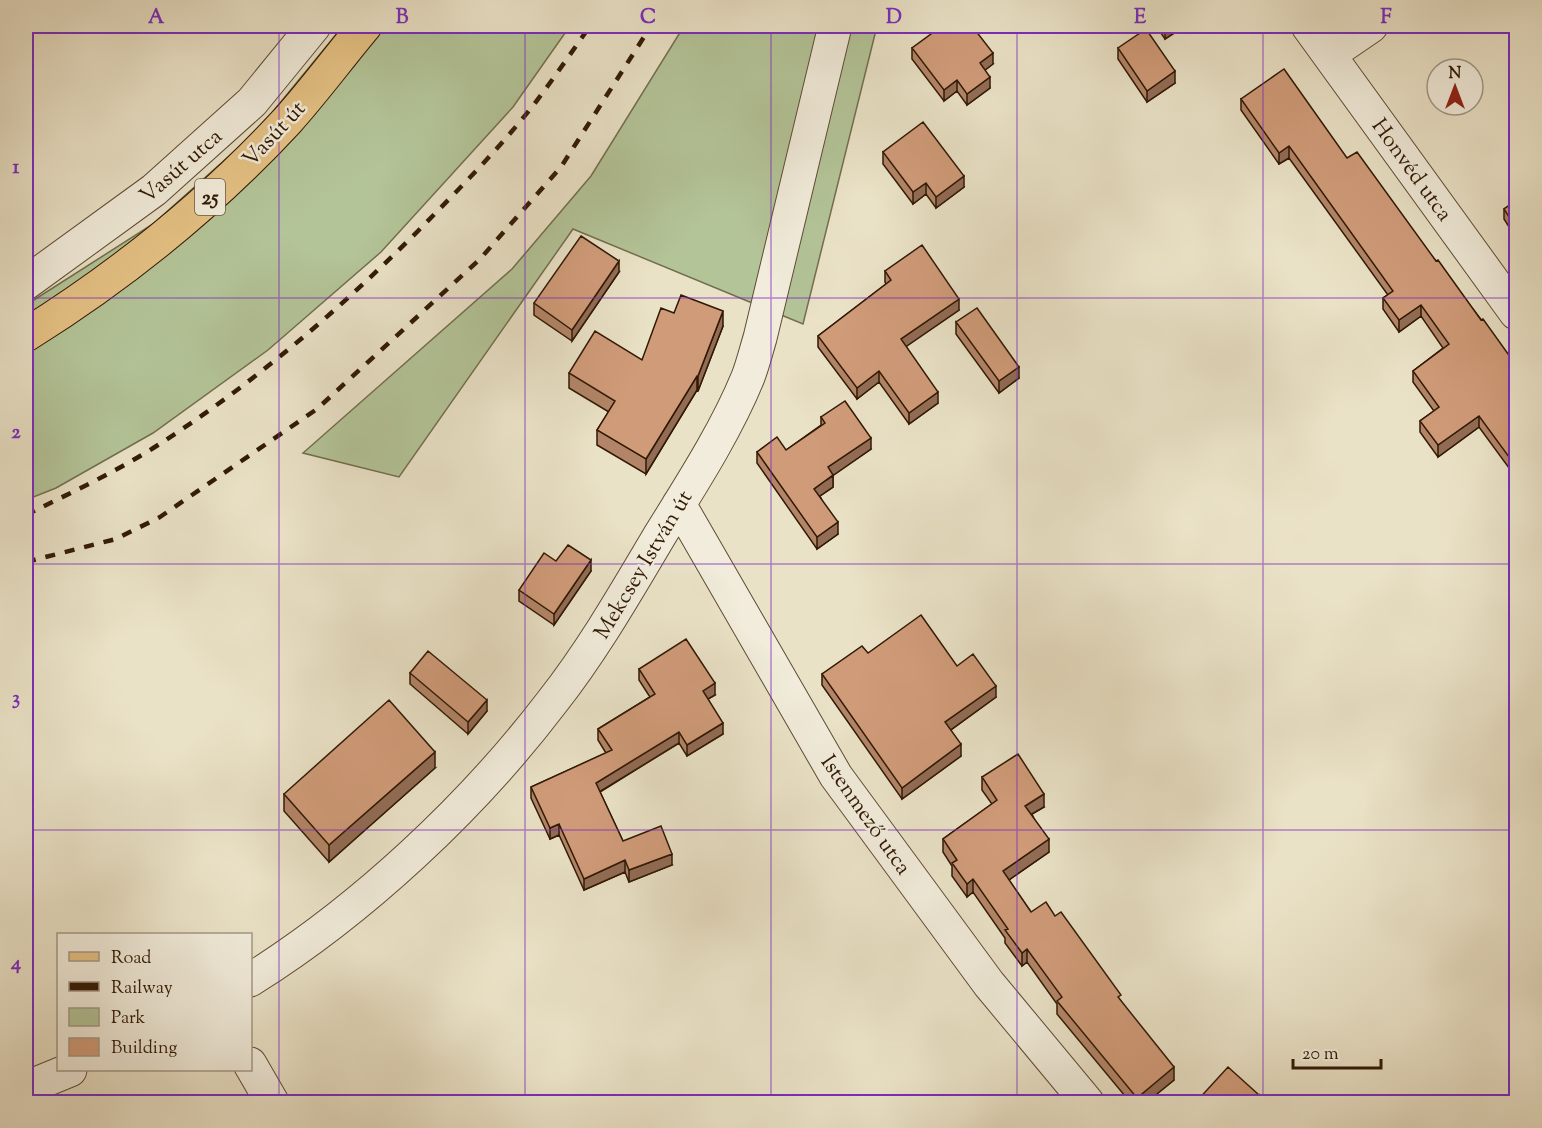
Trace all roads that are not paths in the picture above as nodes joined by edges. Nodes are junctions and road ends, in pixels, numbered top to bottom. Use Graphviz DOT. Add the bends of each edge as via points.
graph roads {
  1 [pos="314,26"];
  2 [pos="365,26"];
  3 [pos="836,26"];
  4 [pos="1308,26"];
  5 [pos="1371,26"];
  6 [pos="1330,54"];
  7 [pos="26,284"];
  8 [pos="1516,313"];
  9 [pos="26,335"];
  10 [pos="679,504"];
  11 [pos="252,979"];
  12 [pos="252,1067"];
  13 [pos="68,1071"];
  14 [pos="26,1088"];
  15 [pos="272,1102"];
  16 [pos="1087,1102"];
  1 -- 7 [label="street, Vasút utca" via="252,102 154,190"];
  2 -- 9 [label="main road, Vasút út / 25" via="288,119 197,210 91,293"];
  3 -- 10 [label="street, Mekcsey István út" via="748,375"];
  4 -- 6 [label="street, Honvéd utca"];
  5 -- 6 [label="street"];
  6 -- 8 [label="street, Honvéd utca"];
  10 -- 11 [label="street, Mekcsey István út" via="593,645 553,702 481,787 367,895 288,957"];
  10 -- 16 [label="street, Istenmező utca" via="836,776 989,984"];
  12 -- 15 [label="street"];
  13 -- 14 [label="street"];
}
